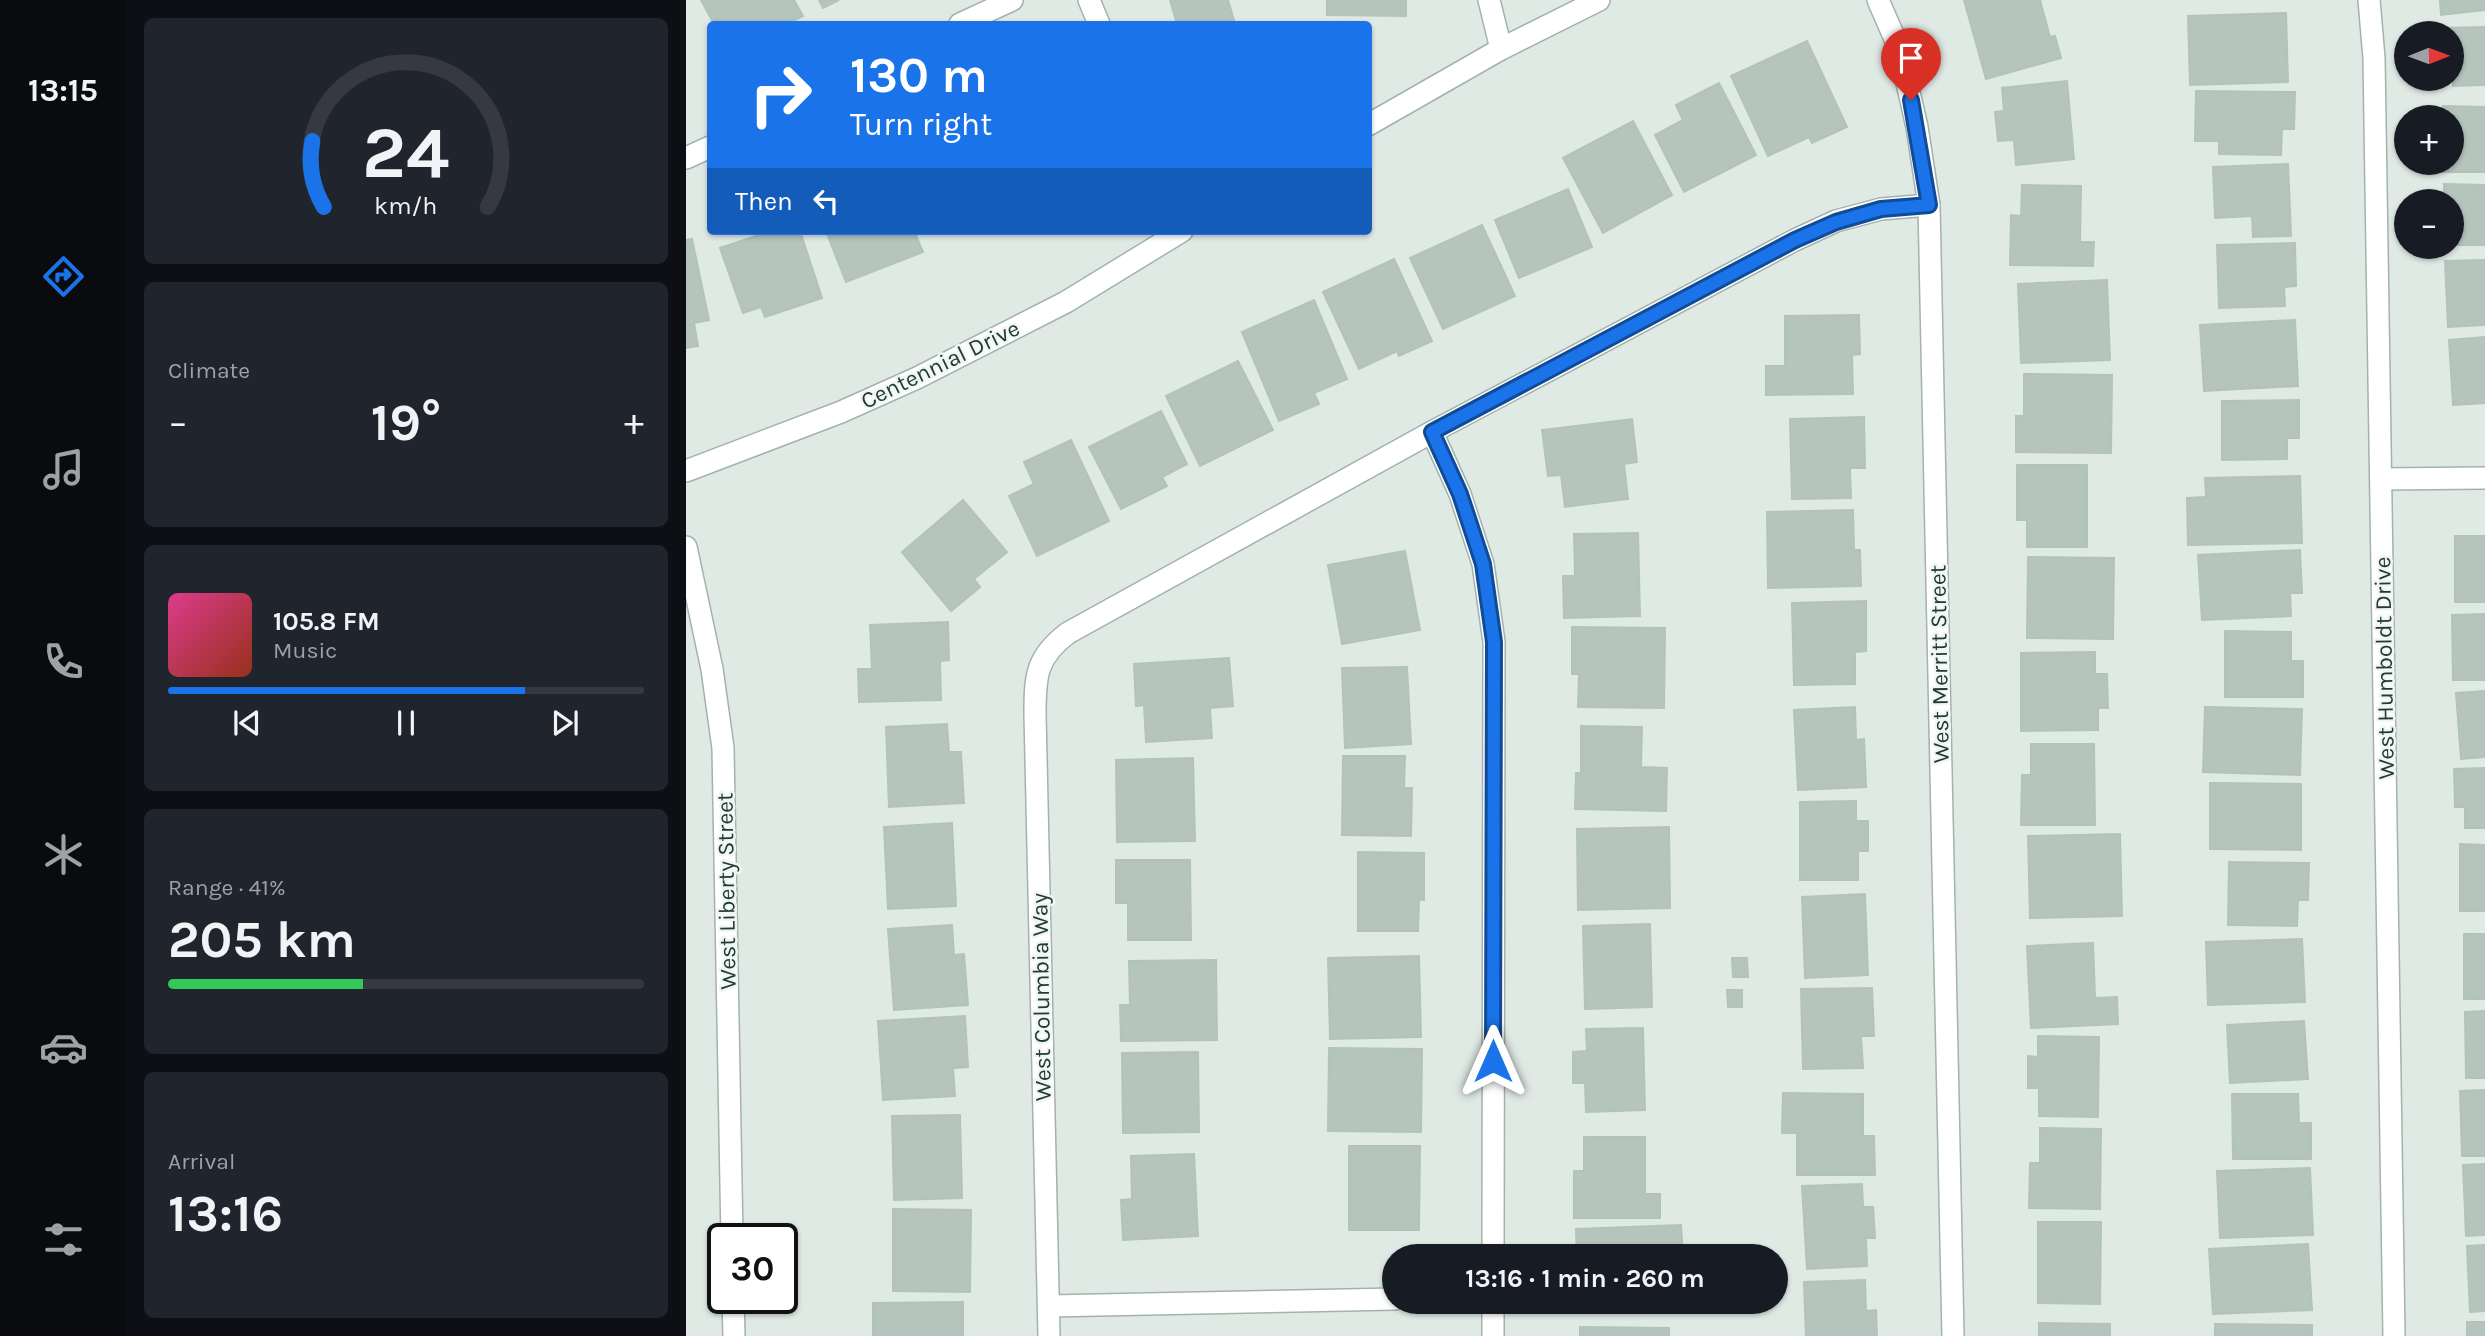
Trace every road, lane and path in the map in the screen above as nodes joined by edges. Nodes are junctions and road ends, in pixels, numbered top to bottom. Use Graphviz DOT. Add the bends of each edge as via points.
graph roads {
  1 [pos="1012,0"];
  2 [pos="1089,0"];
  3 [pos="1489,0"];
  4 [pos="1599,0"];
  5 [pos="1878,0"];
  6 [pos="2369,0"];
  7 [pos="966,21"];
  8 [pos="1098,21"];
  9 [pos="1501,49"];
  10 [pos="1372,123"];
  11 [pos="707,148"];
  12 [pos="687,154"];
  13 [pos="1929,205"];
  14 [pos="1175,235"];
  15 [pos="1432,432"];
  16 [pos="686,471"];
  17 [pos="2485,478"];
  18 [pos="2381,480"];
  19 [pos="686,547"];
  20 [pos="732,1223"];
  21 [pos="1493,1244"];
  22 [pos="1382,1299"];
  23 [pos="1049,1306"];
  24 [pos="733,1314"];
  25 [pos="1493,1314"];
  26 [pos="734,1336"];
  27 [pos="1049,1336"];
  28 [pos="1493,1336"];
  29 [pos="1953,1336"];
  30 [pos="2394,1336"];
  1 -- 7 [label="street"];
  2 -- 8 [label="street"];
  3 -- 9 [label="street"];
  4 -- 9 [label="street"];
  5 -- 13 [label="street, West Merritt Street" via="1899,48"];
  6 -- 18 [label="street, West Humboldt Drive" via="2374,58"];
  9 -- 10 [label="street"];
  11 -- 12 [label="street"];
  13 -- 15 [label="street" via="1881,209 1795,240"];
  13 -- 29 [label="street, West Merritt Street"];
  14 -- 16 [label="street, Centennial Drive" via="1066,302 917,378"];
  15 -- 21 [label="street" via="1460,494 1483,564 1494,642"];
  15 -- 23 [label="street, West Columbia Way" via="1068,633 1042,659 1035,680 1035,714"];
  17 -- 18 [label="street"];
  18 -- 30 [label="street, West Humboldt Drive"];
  19 -- 20 [label="street, West Liberty Street" via="723,748"];
  22 -- 23 [label="street"];
  23 -- 27 [label="street, West Columbia Way"];
  24 -- 26 [label="street"];
  25 -- 28 [label="street"];
}
